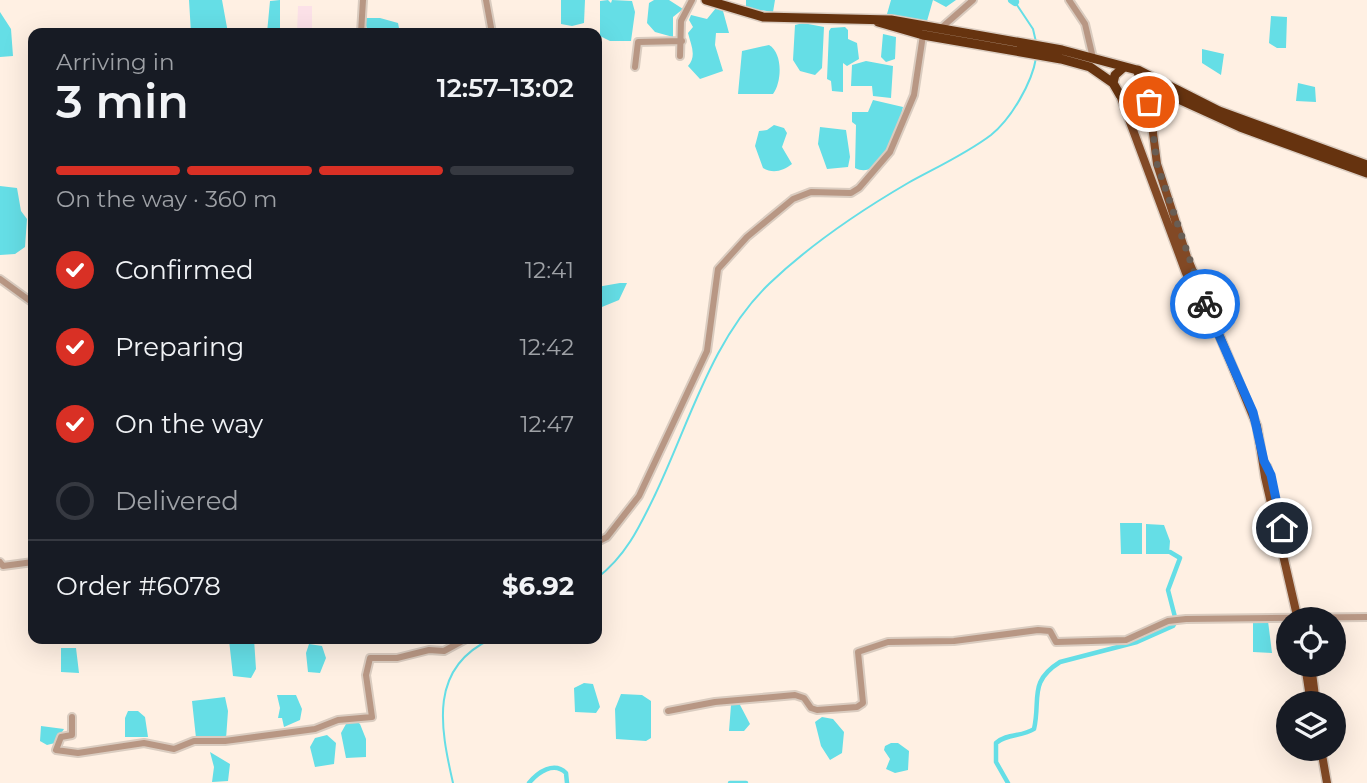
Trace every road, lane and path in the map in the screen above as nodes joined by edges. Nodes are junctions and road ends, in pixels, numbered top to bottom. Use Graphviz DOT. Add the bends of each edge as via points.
graph roads {
  1 [pos="363,0"];
  2 [pos="486,0"];
  3 [pos="692,0"];
  4 [pos="706,0"];
  5 [pos="973,0"];
  6 [pos="1069,0"];
  7 [pos="873,20"];
  8 [pos="361,28"];
  9 [pos="491,28"];
  10 [pos="938,32"];
  11 [pos="923,34"];
  12 [pos="682,41"];
  13 [pos="1061,55"];
  14 [pos="680,56"];
  15 [pos="1093,58"];
  16 [pos="1124,67"];
  17 [pos="635,68"];
  18 [pos="1137,70"];
  19 [pos="1113,83"];
  20 [pos="1142,85"];
  21 [pos="1120,95"];
  22 [pos="1367,165"];
  23 [pos="1367,173"];
  24 [pos="0,279"];
  25 [pos="28,299"];
  26 [pos="1221,343"];
  27 [pos="602,540"];
  28 [pos="0,562"];
  29 [pos="28,563"];
  30 [pos="1295,607"];
  31 [pos="1367,617"];
  32 [pos="1346,618"];
  33 [pos="1276,619"];
  34 [pos="458,644"];
  35 [pos="668,711"];
  36 [pos="72,717"];
  37 [pos="1323,761"];
  38 [pos="1327,783"];
  1 -- 8 [label="street"];
  2 -- 9 [label="street"];
  3 -- 12 [label="street" via="681,21"];
  4 -- 7 [label="highway" via="763,17"];
  5 -- 10 [label="street"];
  6 -- 15 [label="street" via="1085,24"];
  7 -- 10 [label="highway"];
  7 -- 11 [label="highway"];
  10 -- 11 [label="highway"];
  10 -- 13 [label="highway"];
  11 -- 27 [label="street" via="914,95 890,152 859,188 811,192 793,199 747,237 718,269 707,351 639,496"];
  12 -- 14 [label="street"];
  12 -- 17 [label="street" via="638,42"];
  13 -- 15 [label="highway"];
  13 -- 19 [label="highway"];
  15 -- 16 [label="highway"];
  16 -- 18 [label="highway"];
  16 -- 19 [label="highway"];
  18 -- 20 [label="highway"];
  18 -- 22 [label="highway" via="1219,111"];
  19 -- 21 [label="highway"];
  20 -- 21 [label="highway" via="1134,95"];
  20 -- 23 [label="highway"];
  20 -- 26 [label="main road" via="1149,102 1157,164"];
  21 -- 26 [label="main road" via="1198,303"];
  24 -- 25 [label="street"];
  26 -- 30 [label="main road" via="1253,412 1271,475"];
  28 -- 29 [label="street" via="3,566"];
  31 -- 32 [label="street"];
  33 -- 35 [label="street" via="1168,621 1113,642 1056,642 1050,631 1038,630 954,641 888,642 858,652 863,704 857,707 817,710 795,695"];
  34 -- 36 [label="street" via="444,652 370,658 366,675 372,717 338,720 315,729 194,741 174,748 144,743 78,753 56,750 61,737 72,736"];
  37 -- 38 [label="main road"];
}
